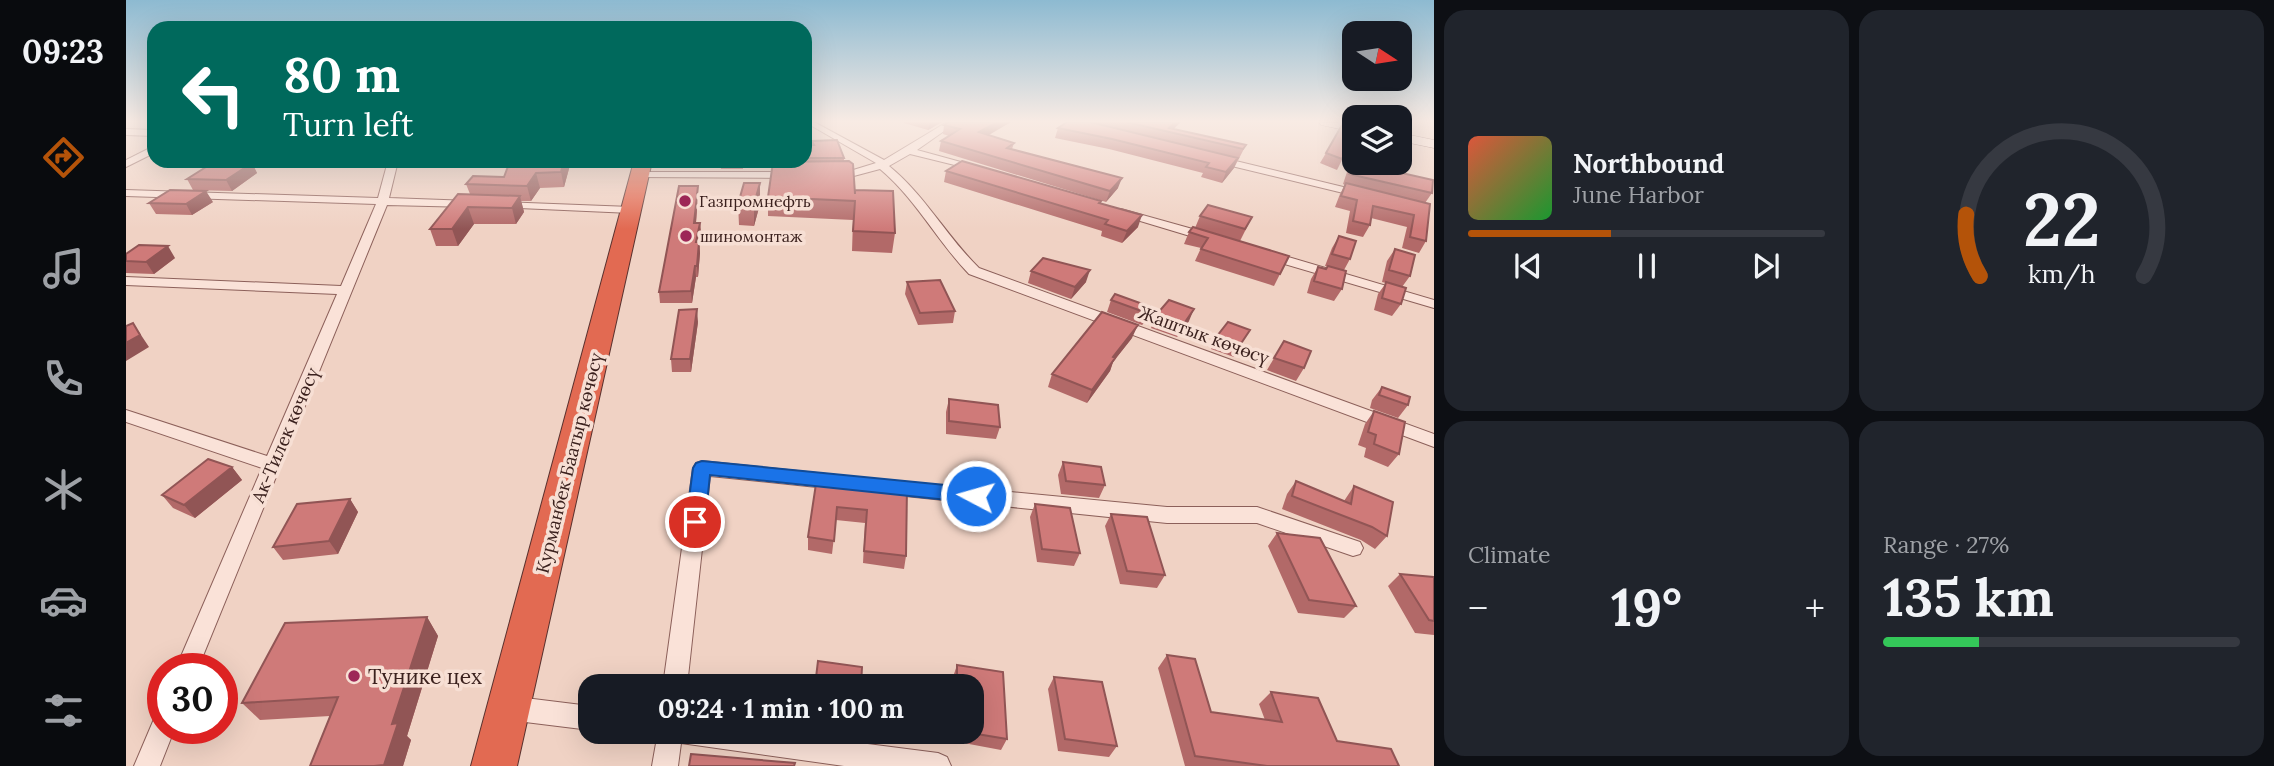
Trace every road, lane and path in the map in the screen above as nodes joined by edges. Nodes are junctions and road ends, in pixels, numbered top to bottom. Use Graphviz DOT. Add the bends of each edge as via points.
graph roads {
  1 [pos="871,158"];
  2 [pos="896,158"];
  3 [pos="935,158"];
  4 [pos="1213,158"];
  5 [pos="884,165"];
  6 [pos="391,168"];
  7 [pos="642,168"];
  8 [pos="987,173"];
  9 [pos="811,175"];
  10 [pos="824,175"];
  11 [pos="126,193"];
  12 [pos="1381,199"];
  13 [pos="383,201"];
  14 [pos="1105,208"];
  15 [pos="631,210"];
  16 [pos="1224,242"];
  17 [pos="1250,250"];
  18 [pos="126,281"];
  19 [pos="346,290"];
  20 [pos="1434,304"];
  21 [pos="126,416"];
  22 [pos="1434,441"];
  23 [pos="273,465"];
  24 [pos="1353,548"];
  25 [pos="193,653"];
  26 [pos="676,674"];
  27 [pos="508,707"];
  28 [pos="578,717"];
  29 [pos="156,744"];
  30 [pos="668,744"];
  31 [pos="774,744"];
  32 [pos="147,766"];
  33 [pos="494,766"];
  34 [pos="665,766"];
  35 [pos="938,766"];
  1 -- 5 [label="street, Жаштык көчөсү"];
  2 -- 5 [label="street"];
  3 -- 8 [label="street"];
  4 -- 12 [label="street"];
  5 -- 10 [label="street" via="860,174"];
  5 -- 22 [label="street, Жаштык көчөсү" via="920,200 974,271"];
  6 -- 13 [label="street, Ак-Тилек көчөсү"];
  7 -- 9 [label="street"];
  7 -- 15 [label="highway, Курманбек Баатыр көчөсү"];
  11 -- 13 [label="street"];
  13 -- 15 [label="street"];
  13 -- 19 [label="street, Ак-Тилек көчөсү"];
  14 -- 16 [label="street"];
  15 -- 27 [label="highway, Курманбек Баатыр көчөсү"];
  17 -- 20 [label="street"];
  18 -- 19 [label="street"];
  19 -- 23 [label="street, Ак-Тилек көчөсү"];
  21 -- 23 [label="street"];
  23 -- 25 [label="street, Ак-Тилек көчөсү"];
  24 -- 26 [label="street" via="1257,515 1167,515 702,468"];
  27 -- 28 [label="street"];
  27 -- 33 [label="highway, Курманбек Баатыр көчөсү"];
  29 -- 32 [label="street"];
  30 -- 34 [label="street"];
  31 -- 35 [label="street"];
}
